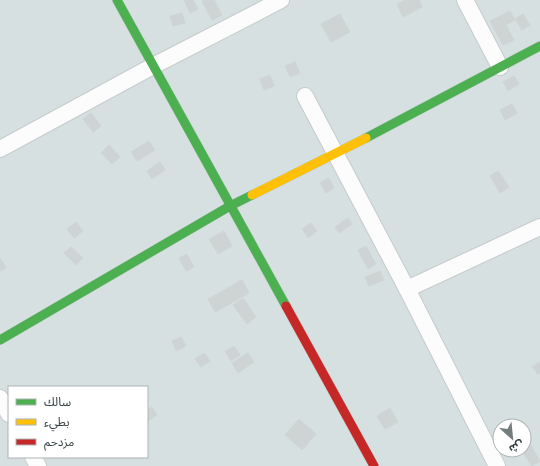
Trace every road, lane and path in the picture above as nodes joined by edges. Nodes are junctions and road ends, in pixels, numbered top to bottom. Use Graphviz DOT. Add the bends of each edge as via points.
graph roads {
  1 [pos="117,0"];
  2 [pos="281,0"];
  3 [pos="465,0"];
  4 [pos="540,46"];
  5 [pos="153,66"];
  6 [pos="500,67"];
  7 [pos="305,96"];
  8 [pos="0,149"];
  9 [pos="335,154"];
  10 [pos="230,206"];
  11 [pos="540,227"];
  12 [pos="407,289"];
  13 [pos="0,340"];
  14 [pos="0,398"];
  15 [pos="8,412"];
  16 [pos="374,466"];
  17 [pos="497,466"];
  1 -- 5 [label="street"];
  2 -- 5 [label="street"];
  3 -- 6 [label="street"];
  4 -- 6 [label="street"];
  5 -- 8 [label="street"];
  5 -- 10 [label="street"];
  6 -- 9 [label="street"];
  7 -- 9 [label="street"];
  9 -- 10 [label="street"];
  9 -- 12 [label="street"];
  10 -- 13 [label="street"];
  10 -- 16 [label="street"];
  11 -- 12 [label="street"];
  12 -- 17 [label="street"];
  14 -- 15 [label="street"];
}
